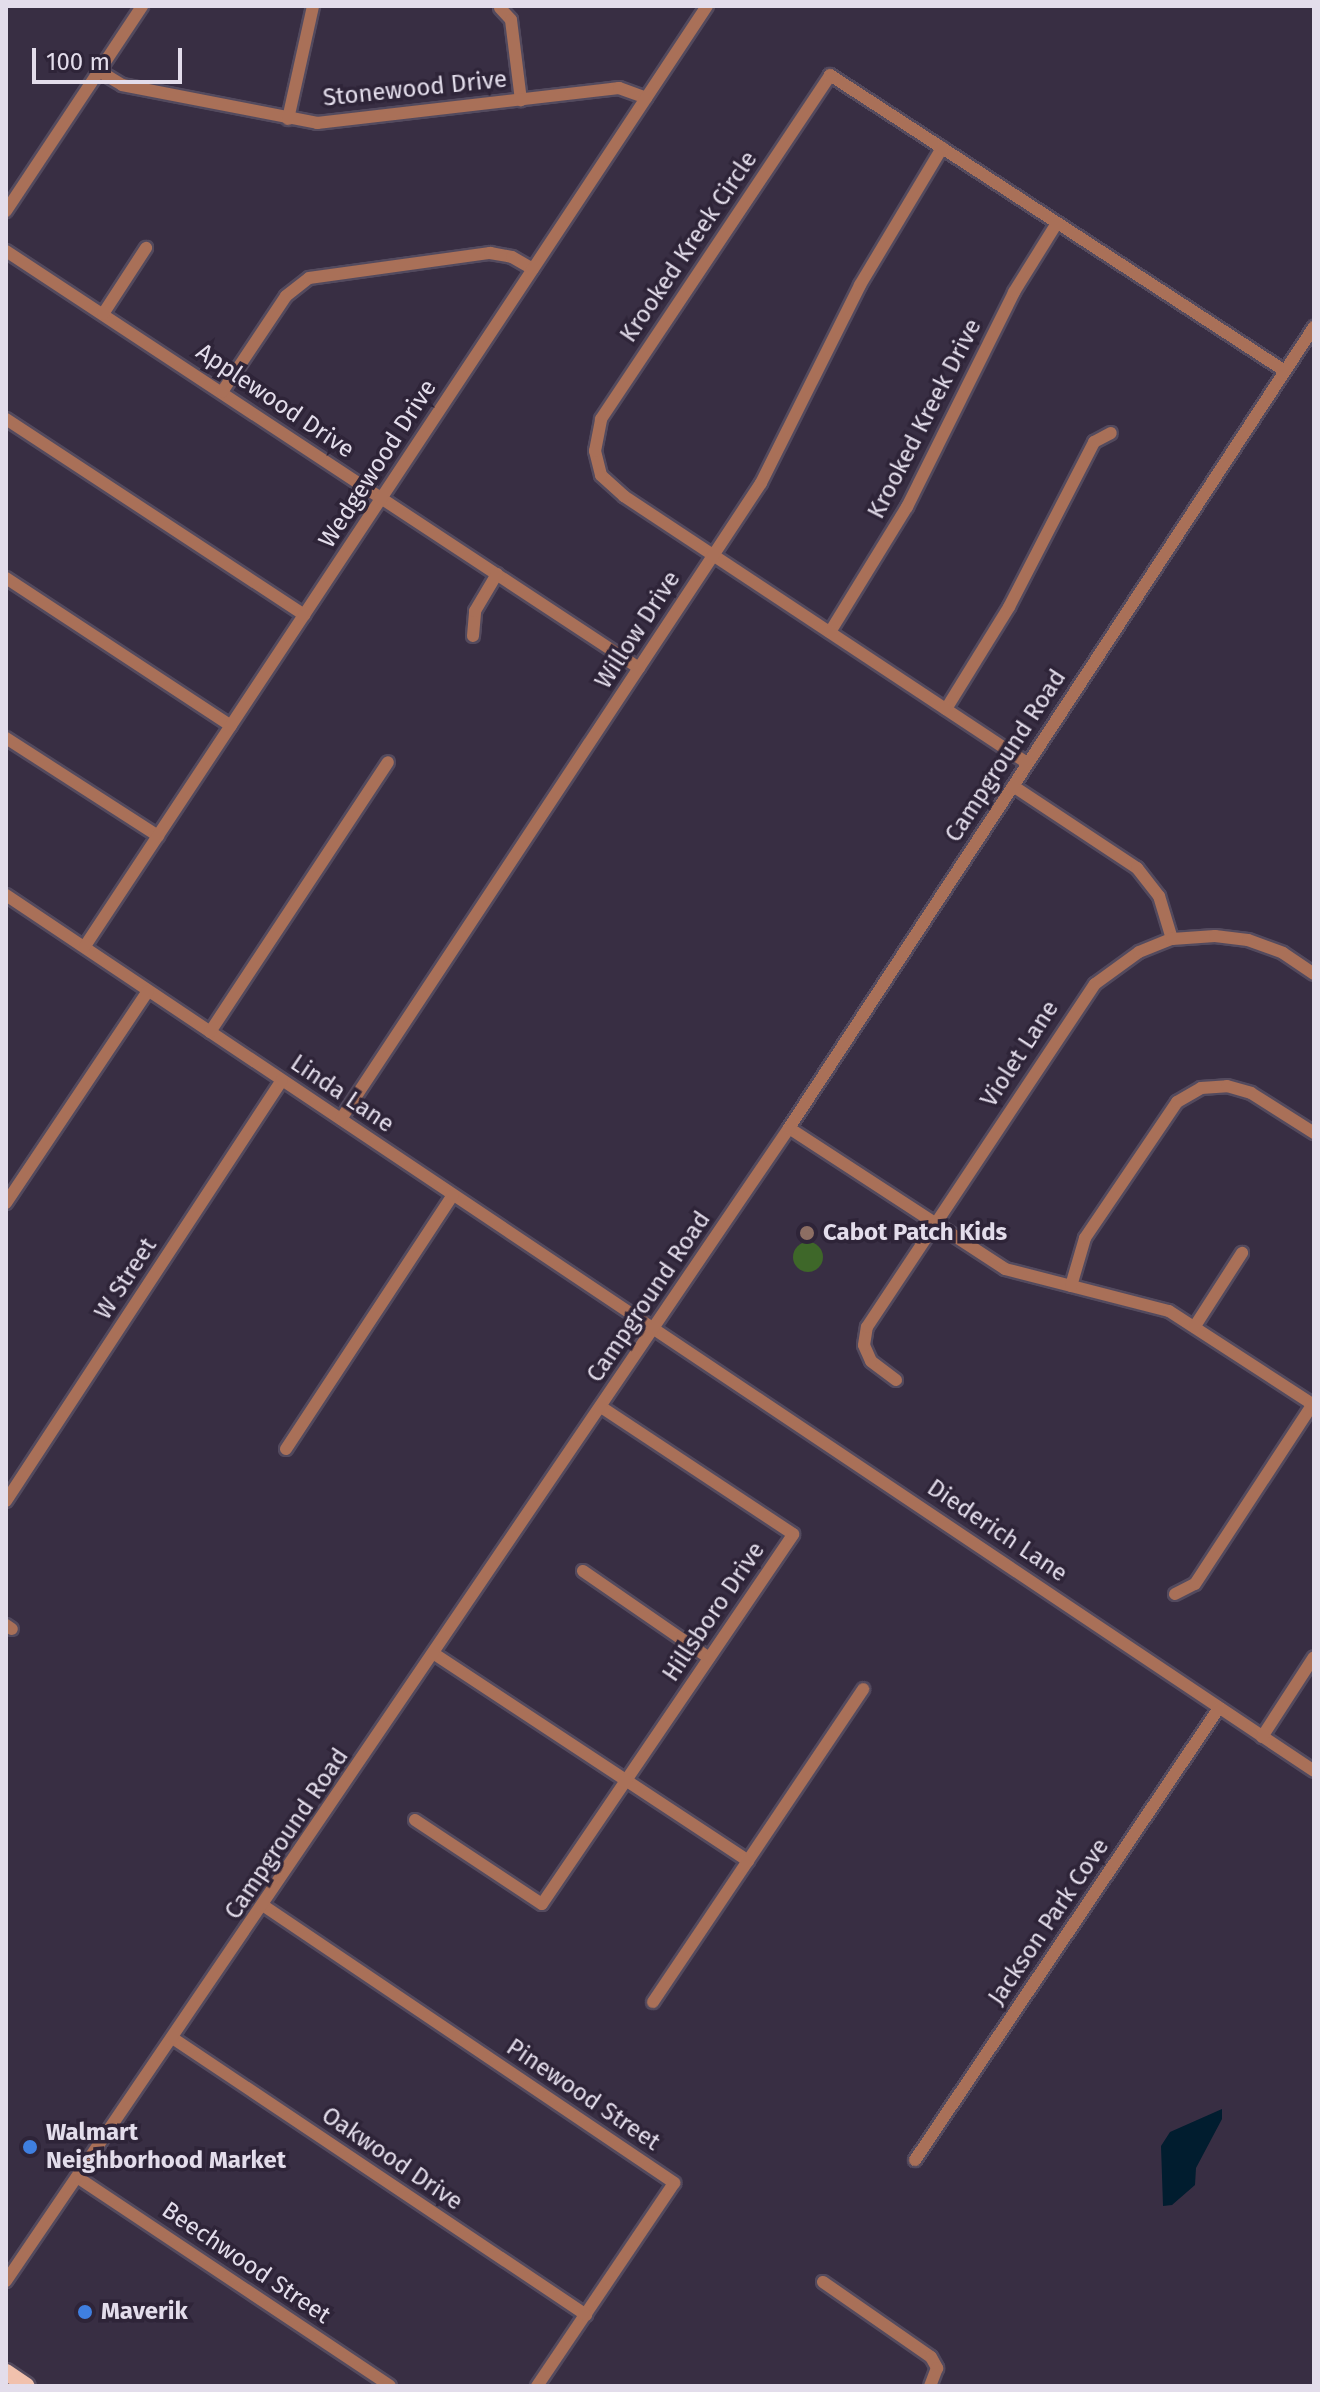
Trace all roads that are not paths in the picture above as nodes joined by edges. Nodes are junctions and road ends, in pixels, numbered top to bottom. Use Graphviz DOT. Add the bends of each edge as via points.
graph roads {
  1 [pos="142,6"];
  2 [pos="313,6"];
  3 [pos="707,6"];
  4 [pos="500,8"];
  5 [pos="99,71"];
  6 [pos="646,98"];
  7 [pos="521,100"];
  8 [pos="288,119"];
  9 [pos="942,148"];
  10 [pos="6,211"];
  11 [pos="1057,223"];
  12 [pos="146,248"];
  13 [pos="6,251"];
  14 [pos="533,269"];
  15 [pos="103,314"];
  16 [pos="1314,327"];
  17 [pos="1285,371"];
  18 [pos="222,392"];
  19 [pos="6,419"];
  20 [pos="1111,433"];
  21 [pos="381,498"];
  22 [pos="713,555"];
  23 [pos="497,574"];
  24 [pos="6,578"];
  25 [pos="304,615"];
  26 [pos="830,632"];
  27 [pos="473,636"];
  28 [pos="639,668"];
  29 [pos="946,709"];
  30 [pos="231,726"];
  31 [pos="6,738"];
  32 [pos="388,762"];
  33 [pos="1027,763"];
  34 [pos="1013,786"];
  35 [pos="158,836"];
  36 [pos="6,895"];
  37 [pos="1172,939"];
  38 [pos="85,946"];
  39 [pos="1314,974"];
  40 [pos="148,991"];
  41 [pos="210,1032"];
  42 [pos="282,1080"];
  43 [pos="341,1119"];
  44 [pos="789,1128"];
  45 [pos="1314,1133"];
  46 [pos="452,1196"];
  47 [pos="6,1203"];
  48 [pos="934,1225"];
  49 [pos="1242,1253"];
  50 [pos="1071,1286"];
  51 [pos="1195,1326"];
  52 [pos="654,1329"];
  53 [pos="896,1380"];
  54 [pos="1314,1404"];
  55 [pos="601,1407"];
  56 [pos="286,1449"];
  57 [pos="6,1501"];
  58 [pos="583,1571"];
  59 [pos="1175,1594"];
  60 [pos="436,1655"];
  61 [pos="1314,1657"];
  62 [pos="709,1658"];
  63 [pos="863,1689"];
  64 [pos="1219,1708"];
  65 [pos="1262,1737"];
  66 [pos="1314,1771"];
  67 [pos="626,1780"];
  68 [pos="415,1820"];
  69 [pos="748,1861"];
  70 [pos="264,1906"];
  71 [pos="653,2002"];
  72 [pos="174,2039"];
  73 [pos="915,2160"];
  74 [pos="77,2177"];
  75 [pos="6,2281"];
  76 [pos="823,2282"];
  77 [pos="586,2315"];
  78 [pos="6,2372"];
  79 [pos="27,2386"];
  80 [pos="390,2386"];
  81 [pos="537,2386"];
  82 [pos="930,2386"];
  1 -- 5 [label="street"];
  2 -- 8 [label="street"];
  3 -- 6 [label="street, Wedgewood Drive"];
  4 -- 7 [label="street" via="511,20"];
  5 -- 8 [label="street, Stonewood Drive" via="122,85"];
  5 -- 10 [label="street"];
  6 -- 7 [label="street, Stonewood Drive" via="619,88"];
  6 -- 14 [label="street, Wedgewood Drive"];
  7 -- 8 [label="street, Stonewood Drive" via="353,123"];
  9 -- 11 [label="street, Krooked Kreek Circle"];
  9 -- 22 [label="street, Willow Drive" via="860,285 761,483"];
  9 -- 22 [label="street, Krooked Kreek Circle" via="830,75 601,419 595,451 601,475"];
  11 -- 17 [label="street, Krooked Kreek Circle"];
  11 -- 26 [label="street, Krooked Kreek Drive" via="1014,292 895,530"];
  12 -- 15 [label="street"];
  13 -- 15 [label="street, Applewood Drive"];
  14 -- 18 [label="street" via="490,253 309,278 286,296"];
  14 -- 21 [label="street, Wedgewood Drive"];
  15 -- 18 [label="street, Applewood Drive"];
  16 -- 17 [label="street, Campground Road"];
  17 -- 33 [label="street, Campground Road"];
  18 -- 21 [label="street, Applewood Drive"];
  19 -- 25 [label="street"];
  20 -- 29 [label="street" via="1094,442 1009,607"];
  21 -- 23 [label="street, Applewood Drive"];
  21 -- 25 [label="street, Wedgewood Drive"];
  22 -- 26 [label="street, Krooked Kreek Circle"];
  22 -- 28 [label="street, Willow Drive"];
  23 -- 27 [label="street" via="475,611"];
  23 -- 28 [label="street, Applewood Drive"];
  24 -- 30 [label="street"];
  25 -- 30 [label="street, Wedgewood Drive"];
  26 -- 29 [label="street, Krooked Kreek Circle"];
  28 -- 43 [label="street, Willow Drive"];
  29 -- 33 [label="street, Krooked Kreek Circle"];
  30 -- 35 [label="street, Wedgewood Drive"];
  31 -- 35 [label="street"];
  32 -- 41 [label="street"];
  33 -- 34 [label="street, Campground Road"];
  34 -- 37 [label="street" via="1137,868 1159,896"];
  34 -- 44 [label="street, Campground Road"];
  35 -- 38 [label="street, Wedgewood Drive"];
  36 -- 38 [label="street, Linda Lane"];
  37 -- 39 [label="street" via="1248,940 1283,953"];
  37 -- 48 [label="street, Violet Lane" via="1117,965 1077,1006"];
  38 -- 40 [label="street, Linda Lane"];
  40 -- 41 [label="street, Linda Lane"];
  40 -- 47 [label="street"];
  41 -- 42 [label="street, Linda Lane"];
  42 -- 43 [label="street, Linda Lane"];
  42 -- 57 [label="street, W Street"];
  43 -- 46 [label="street, Linda Lane"];
  44 -- 48 [label="street"];
  44 -- 52 [label="street, Campground Road"];
  45 -- 50 [label="street" via="1251,1093 1227,1086 1201,1088 1177,1102 1085,1238"];
  46 -- 52 [label="street, Linda Lane"];
  46 -- 56 [label="street"];
  48 -- 50 [label="street" via="1005,1269"];
  48 -- 53 [label="street, Violet Lane" via="867,1327 864,1345 871,1361"];
  49 -- 51 [label="street"];
  50 -- 51 [label="street" via="1143,1300"];
  51 -- 54 [label="street"];
  52 -- 55 [label="street, Campground Road"];
  52 -- 64 [label="street, Diederich Lane"];
  54 -- 59 [label="street" via="1195,1584"];
  55 -- 60 [label="street, Campground Road"];
  55 -- 62 [label="street, Hillsboro Drive" via="793,1534"];
  58 -- 62 [label="street"];
  60 -- 67 [label="street"];
  60 -- 70 [label="street, Campground Road"];
  61 -- 65 [label="street"];
  62 -- 67 [label="street, Hillsboro Drive"];
  63 -- 69 [label="street"];
  64 -- 65 [label="street, Diederich Lane"];
  64 -- 73 [label="street, Jackson Park Cove"];
  65 -- 66 [label="street, Diederich Lane"];
  67 -- 68 [label="street, Hillsboro Drive" via="542,1904"];
  67 -- 69 [label="street"];
  69 -- 71 [label="street"];
  70 -- 72 [label="street, Campground Road"];
  70 -- 77 [label="street, Pinewood Street" via="674,2183"];
  72 -- 74 [label="street, Campground Road"];
  72 -- 77 [label="street, Oakwood Drive"];
  74 -- 75 [label="street, Campground Road"];
  74 -- 80 [label="street, Beechwood Street"];
  76 -- 82 [label="street" via="931,2357 937,2368"];
  77 -- 81 [label="street, Pinewood Street"];
  78 -- 79 [label="main road"];
}
